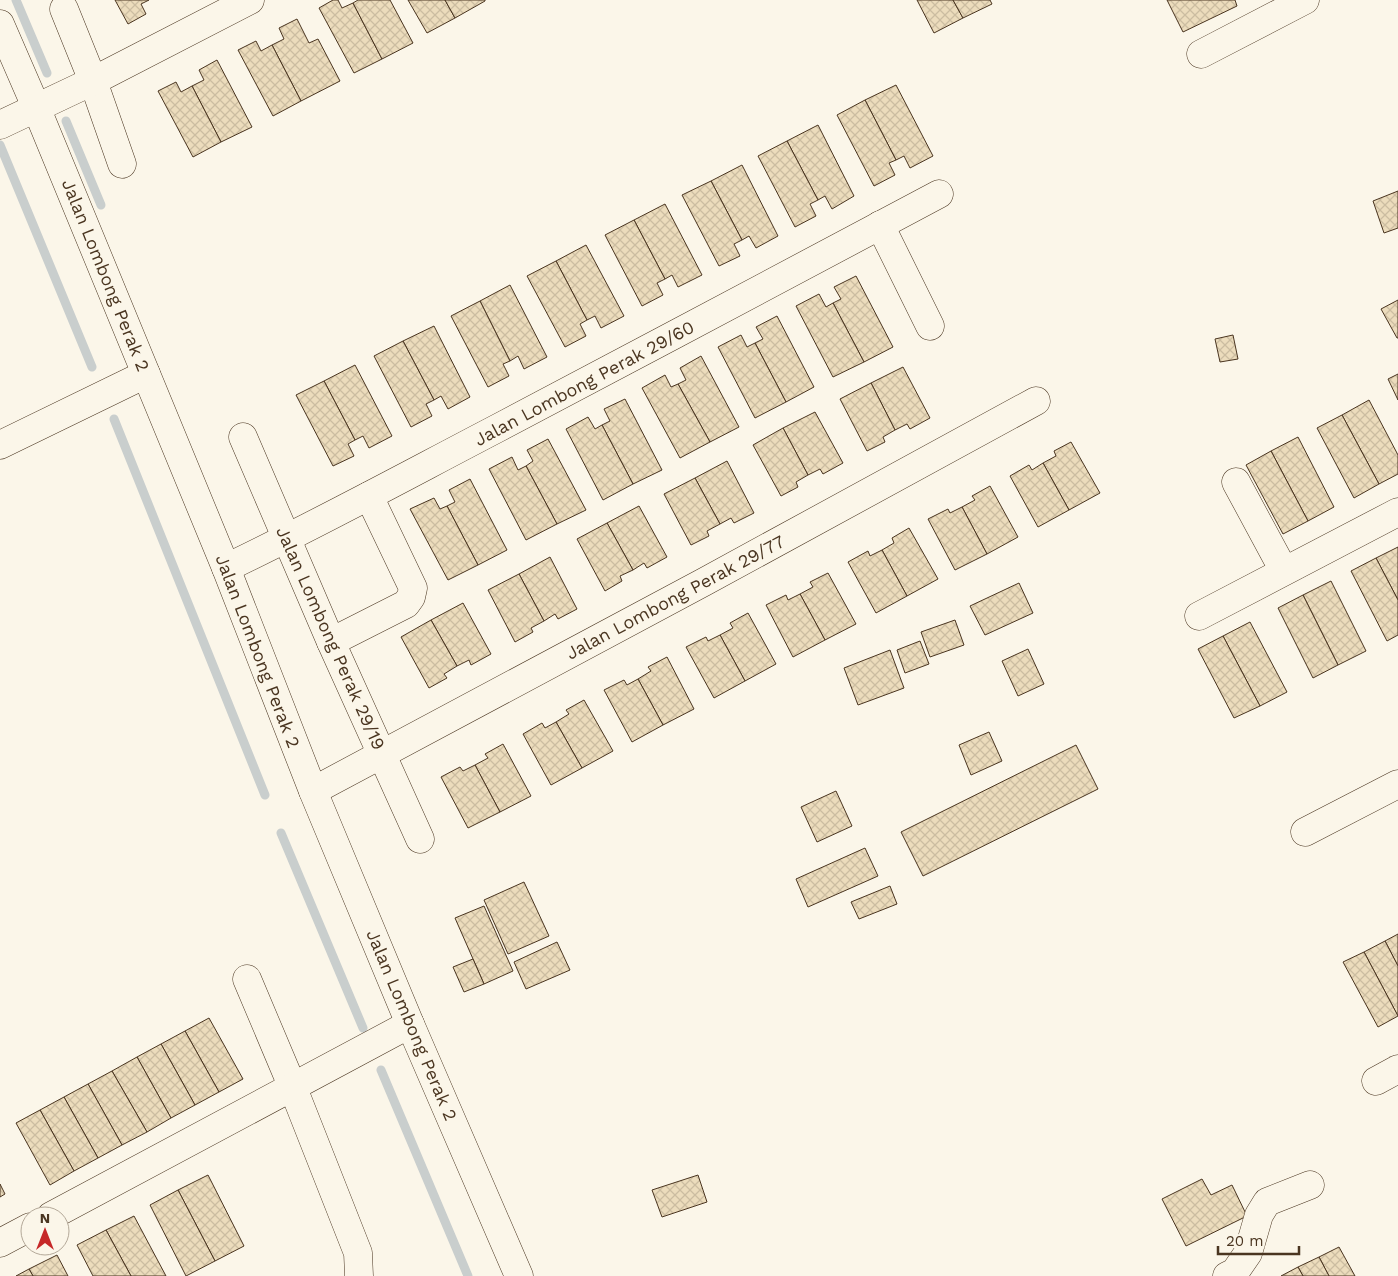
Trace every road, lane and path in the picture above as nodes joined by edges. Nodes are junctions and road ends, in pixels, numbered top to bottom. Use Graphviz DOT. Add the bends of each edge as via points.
graph roads {
  1 [pos="250,0"];
  2 [pos="1306,0"];
  3 [pos="64,8"];
  4 [pos="0,24"];
  5 [pos="1201,54"];
  6 [pos="93,81"];
  7 [pos="36,107"];
  8 [pos="0,125"];
  9 [pos="122,164"];
  10 [pos="939,194"];
  11 [pos="880,225"];
  12 [pos="930,326"];
  13 [pos="146,374"];
  14 [pos="1036,401"];
  15 [pos="244,436"];
  16 [pos="0,445"];
  17 [pos="1236,482"];
  18 [pos="369,496"];
  19 [pos="1398,512"];
  20 [pos="287,539"];
  21 [pos="226,568"];
  22 [pos="1284,571"];
  23 [pos="1199,616"];
  24 [pos="331,642"];
  25 [pos="381,754"];
  26 [pos="1398,784"];
  27 [pos="313,791"];
  28 [pos="1305,832"];
  29 [pos="420,839"];
  30 [pos="247,979"];
  31 [pos="410,1024"];
  32 [pos="293,1088"];
  33 [pos="1310,1185"];
  34 [pos="70,1206"];
  35 [pos="20,1232"];
  36 [pos="0,1243"];
  37 [pos="359,1276"];
  38 [pos="519,1276"];
  39 [pos="1228,1276"];
  1 -- 6 [label="street"];
  2 -- 5 [label="street"];
  3 -- 6 [label="street"];
  4 -- 7 [label="street, Jalan Lombong Perak 2"];
  6 -- 7 [label="street"];
  6 -- 9 [label="street"];
  7 -- 8 [label="street"];
  7 -- 13 [label="street, Jalan Lombong Perak 2"];
  10 -- 11 [label="street, Jalan Lombong Perak 29/60"];
  11 -- 12 [label="street"];
  11 -- 18 [label="street, Jalan Lombong Perak 29/60"];
  13 -- 16 [label="street"];
  13 -- 21 [label="street, Jalan Lombong Perak 2"];
  14 -- 25 [label="street, Jalan Lombong Perak 29/77"];
  15 -- 20 [label="street, Jalan Lombong Perak 29/19"];
  17 -- 22 [label="street"];
  18 -- 20 [label="street, Jalan Lombong Perak 29/60"];
  18 -- 24 [label="street" via="413,588 411,597 406,604"];
  19 -- 22 [label="street"];
  20 -- 21 [label="street, Jalan Lombong Perak 29/60"];
  20 -- 24 [label="street, Jalan Lombong Perak 29/19"];
  21 -- 27 [label="street, Jalan Lombong Perak 2"];
  22 -- 23 [label="street"];
  24 -- 25 [label="street, Jalan Lombong Perak 29/19"];
  25 -- 27 [label="street, Jalan Lombong Perak 29/77"];
  25 -- 29 [label="street, Jalan Lombong Perak 29/19"];
  26 -- 28 [label="street"];
  27 -- 31 [label="street, Jalan Lombong Perak 2"];
  30 -- 32 [label="street"];
  31 -- 32 [label="street"];
  31 -- 38 [label="street, Jalan Lombong Perak 2"];
  32 -- 34 [label="street"];
  32 -- 37 [label="street" via="358,1253"];
  33 -- 39 [label="street" via="1267,1202 1259,1215 1248,1253 1235,1272"];
  35 -- 36 [label="street"];
}
